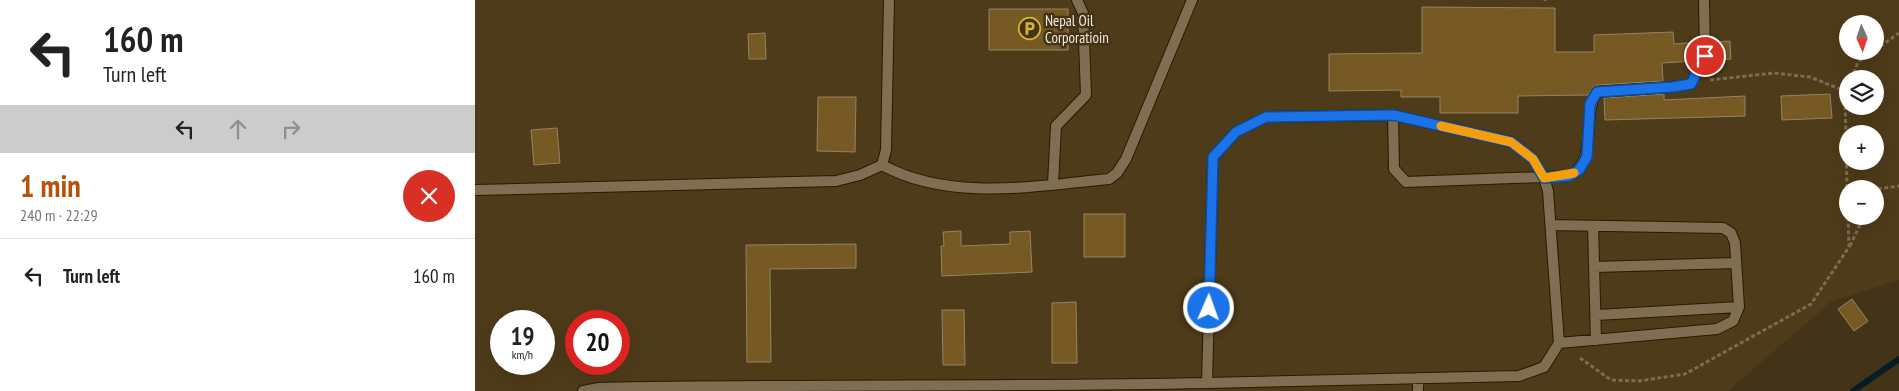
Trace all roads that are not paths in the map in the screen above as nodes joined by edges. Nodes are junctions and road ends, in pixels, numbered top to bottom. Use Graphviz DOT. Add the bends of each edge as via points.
graph roads {
  1 [pos="889,0"];
  2 [pos="1077,0"];
  3 [pos="1191,0"];
  4 [pos="1703,0"];
  5 [pos="1393,115"];
  6 [pos="882,165"];
  7 [pos="1544,178"];
  8 [pos="1053,184"];
  9 [pos="475,190"];
  10 [pos="1551,225"];
  11 [pos="1593,226"];
  12 [pos="1736,263"];
  13 [pos="1594,267"];
  14 [pos="1739,307"];
  15 [pos="1596,315"];
  16 [pos="1596,340"];
  17 [pos="1559,343"];
  18 [pos="1418,378"];
  19 [pos="1207,383"];
  20 [pos="913,388"];
  21 [pos="583,391"];
  22 [pos="1418,391"];
  1 -- 6 [label="lane" via="886,150"];
  2 -- 8 [label="lane" via="1083,14 1086,95 1056,126"];
  3 -- 8 [label="lane" via="1126,159 1117,173 1109,179"];
  4 -- 7 [label="lane" via="1705,56 1691,84 1597,92 1590,104 1587,157 1579,170 1569,176"];
  5 -- 7 [label="lane" via="1511,142 1533,159"];
  5 -- 7 [label="lane" via="1394,169 1406,182"];
  5 -- 19 [label="lane" via="1266,117 1236,132 1213,157"];
  6 -- 8 [label="lane" via="912,178 955,187 1007,188"];
  6 -- 9 [label="lane" via="836,181"];
  7 -- 10 [label="lane"];
  10 -- 11 [label="lane"];
  10 -- 17 [label="lane"];
  11 -- 12 [label="lane" via="1723,228 1731,233 1735,243"];
  11 -- 13 [label="lane"];
  12 -- 13 [label="lane"];
  12 -- 14 [label="lane"];
  13 -- 15 [label="lane"];
  14 -- 15 [label="lane"];
  14 -- 16 [label="lane" via="1733,321 1717,329"];
  15 -- 16 [label="lane"];
  16 -- 17 [label="lane"];
  17 -- 18 [label="lane" via="1543,367 1519,376"];
  18 -- 19 [label="lane"];
  18 -- 22 [label="lane"];
  19 -- 20 [label="lane"];
  20 -- 21 [label="lane" via="777,384"];
}
